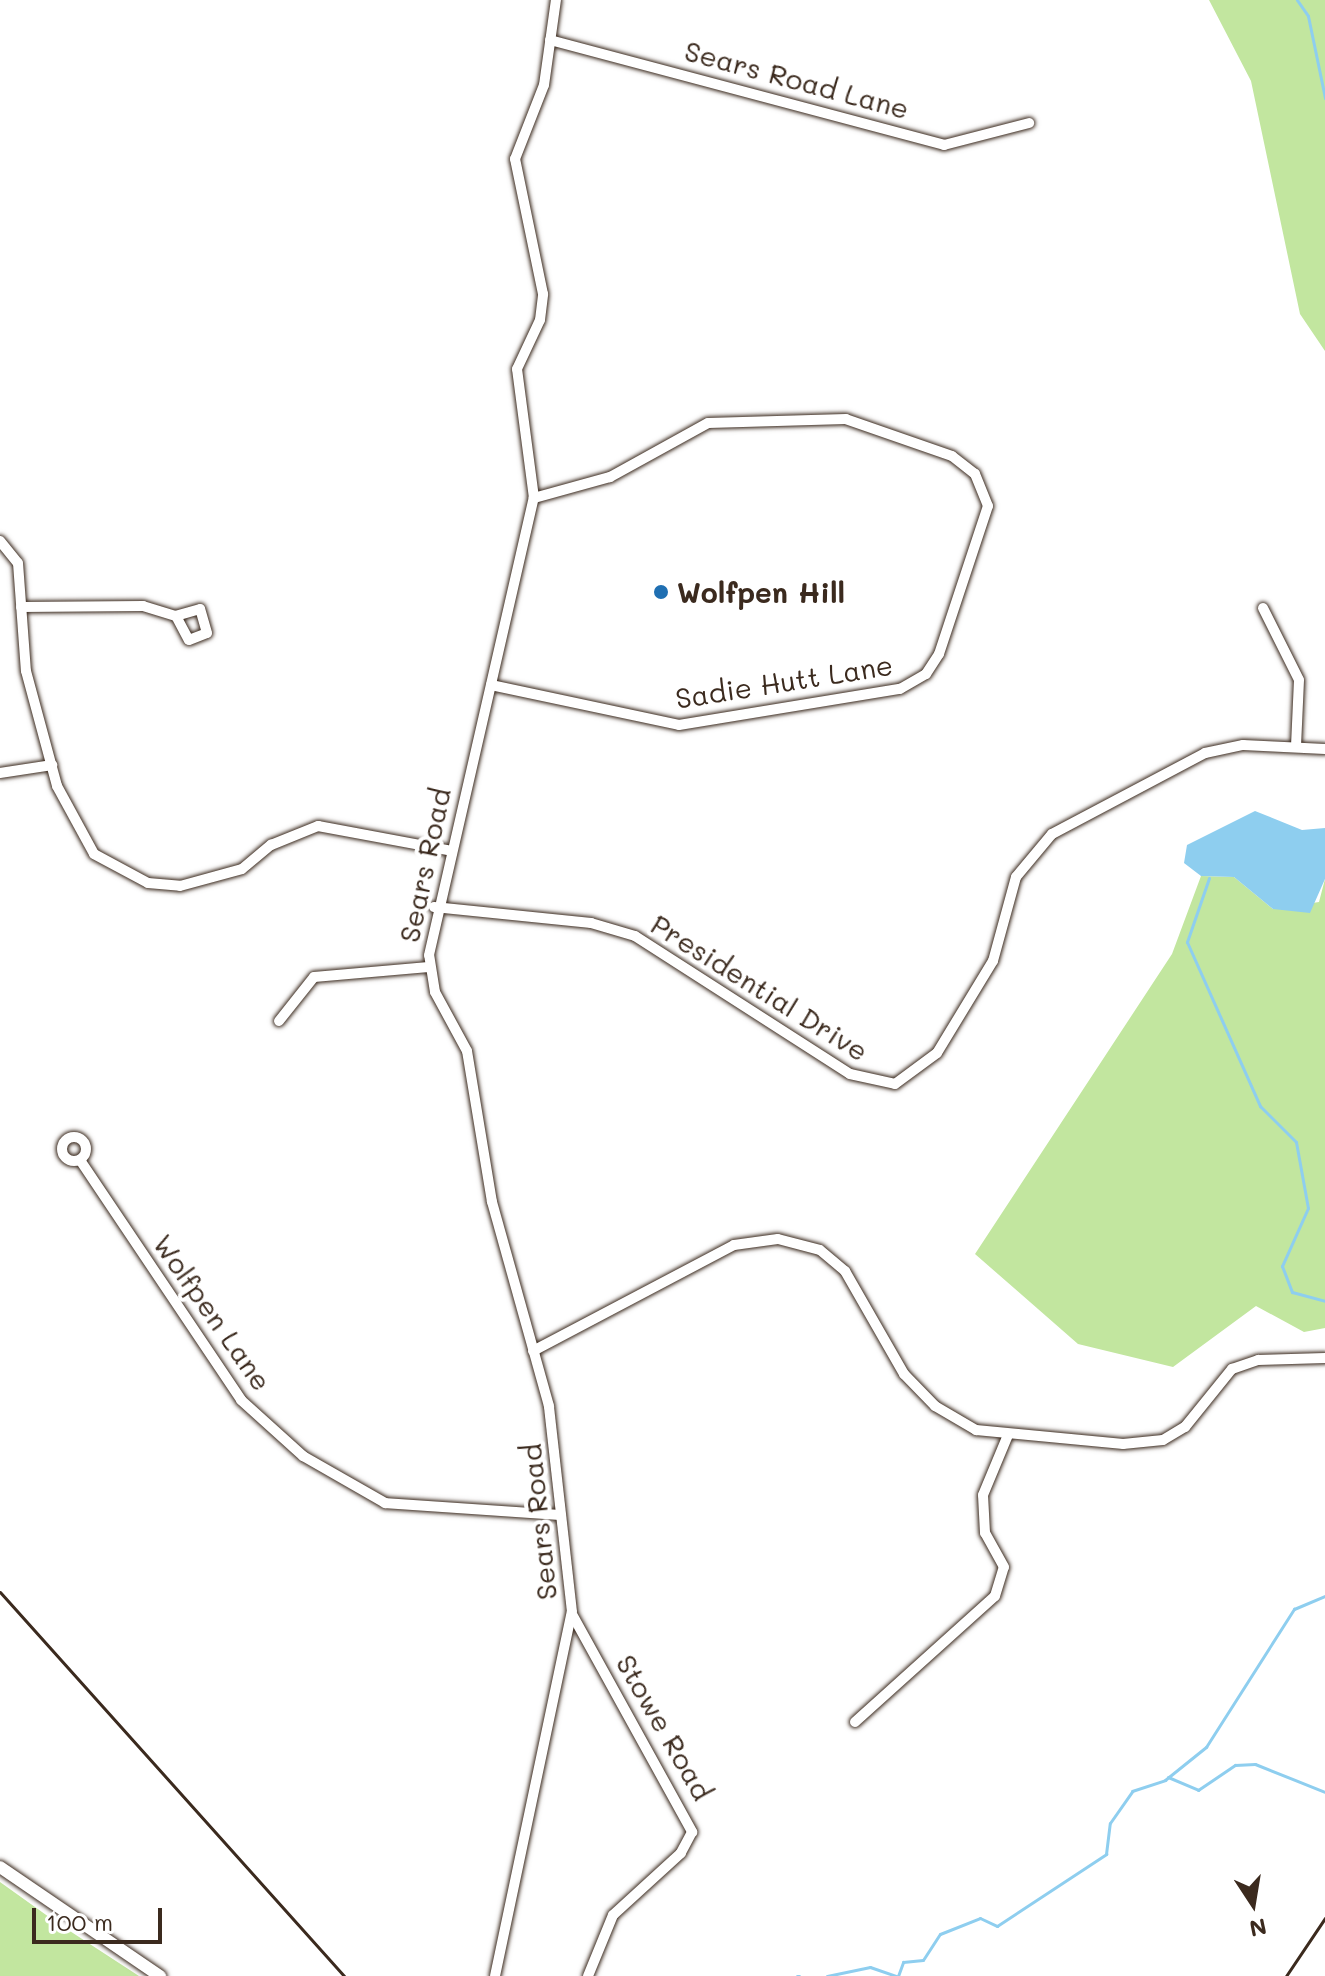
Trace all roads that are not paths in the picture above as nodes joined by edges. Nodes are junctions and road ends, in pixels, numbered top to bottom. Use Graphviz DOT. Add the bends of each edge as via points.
graph roads {
  1 [pos="556,0"];
  2 [pos="550,40"];
  3 [pos="1029,123"];
  4 [pos="534,498"];
  5 [pos="0,541"];
  6 [pos="21,607"];
  7 [pos="1263,608"];
  8 [pos="176,616"];
  9 [pos="491,685"];
  10 [pos="1296,746"];
  11 [pos="1325,749"];
  12 [pos="52,765"];
  13 [pos="0,773"];
  14 [pos="448,850"];
  15 [pos="434,907"];
  16 [pos="429,967"];
  17 [pos="279,1021"];
  18 [pos="80,1160"];
  19 [pos="533,1351"];
  20 [pos="1325,1358"];
  21 [pos="1008,1435"];
  22 [pos="559,1515"];
  23 [pos="572,1615"];
  24 [pos="855,1722"];
  25 [pos="0,1867"];
  26 [pos="160,1976"];
  27 [pos="495,1976"];
  28 [pos="588,1976"];
  1 -- 2 [label="street, Sears Road"];
  2 -- 3 [label="street, Sears Road Lane" via="944,145"];
  2 -- 4 [label="street, Sears Road" via="544,85 515,159 543,294 540,320 517,369"];
  4 -- 9 [label="street, Sears Road"];
  4 -- 9 [label="street, Sadie Hutt Lane" via="610,477 708,423 846,419 952,456 975,474 988,506 939,654 926,674 900,689 679,725"];
  5 -- 6 [label="street" via="18,563"];
  6 -- 8 [label="street" via="141,605"];
  6 -- 12 [label="street" via="26,671"];
  7 -- 10 [label="street" via="1299,680"];
  9 -- 14 [label="street, Sears Road"];
  10 -- 11 [label="street, Presidential Drive"];
  10 -- 15 [label="street, Presidential Drive" via="1205,753 1052,834 1016,877 993,961 937,1053 920,1073 895,1084 850,1074 635,936 591,923"];
  12 -- 13 [label="street"];
  12 -- 14 [label="street" via="79,837 94,854 148,883 215,881 318,826"];
  14 -- 15 [label="street, Sears Road"];
  15 -- 16 [label="street, Sears Road"];
  16 -- 17 [label="street" via="314,977"];
  16 -- 19 [label="street, Sears Road" via="467,1051 486,1178"];
  18 -- 22 [label="street, Wolfpen Lane" via="249,1408 348,1488 398,1506"];
  19 -- 21 [label="street" via="734,1245 791,1240 820,1250 845,1271 904,1374 935,1406 976,1430"];
  19 -- 22 [label="street, Sears Road" via="551,1418"];
  20 -- 21 [label="street" via="1258,1360 1232,1369 1185,1427 1163,1440"];
  21 -- 24 [label="street" via="983,1495 985,1533 1004,1567 995,1596"];
  22 -- 23 [label="street, Sears Road"];
  23 -- 27 [label="street, Sears Road"];
  23 -- 28 [label="street, Stowe Road" via="692,1832 681,1853 613,1915"];
  25 -- 26 [label="main road"];
}
